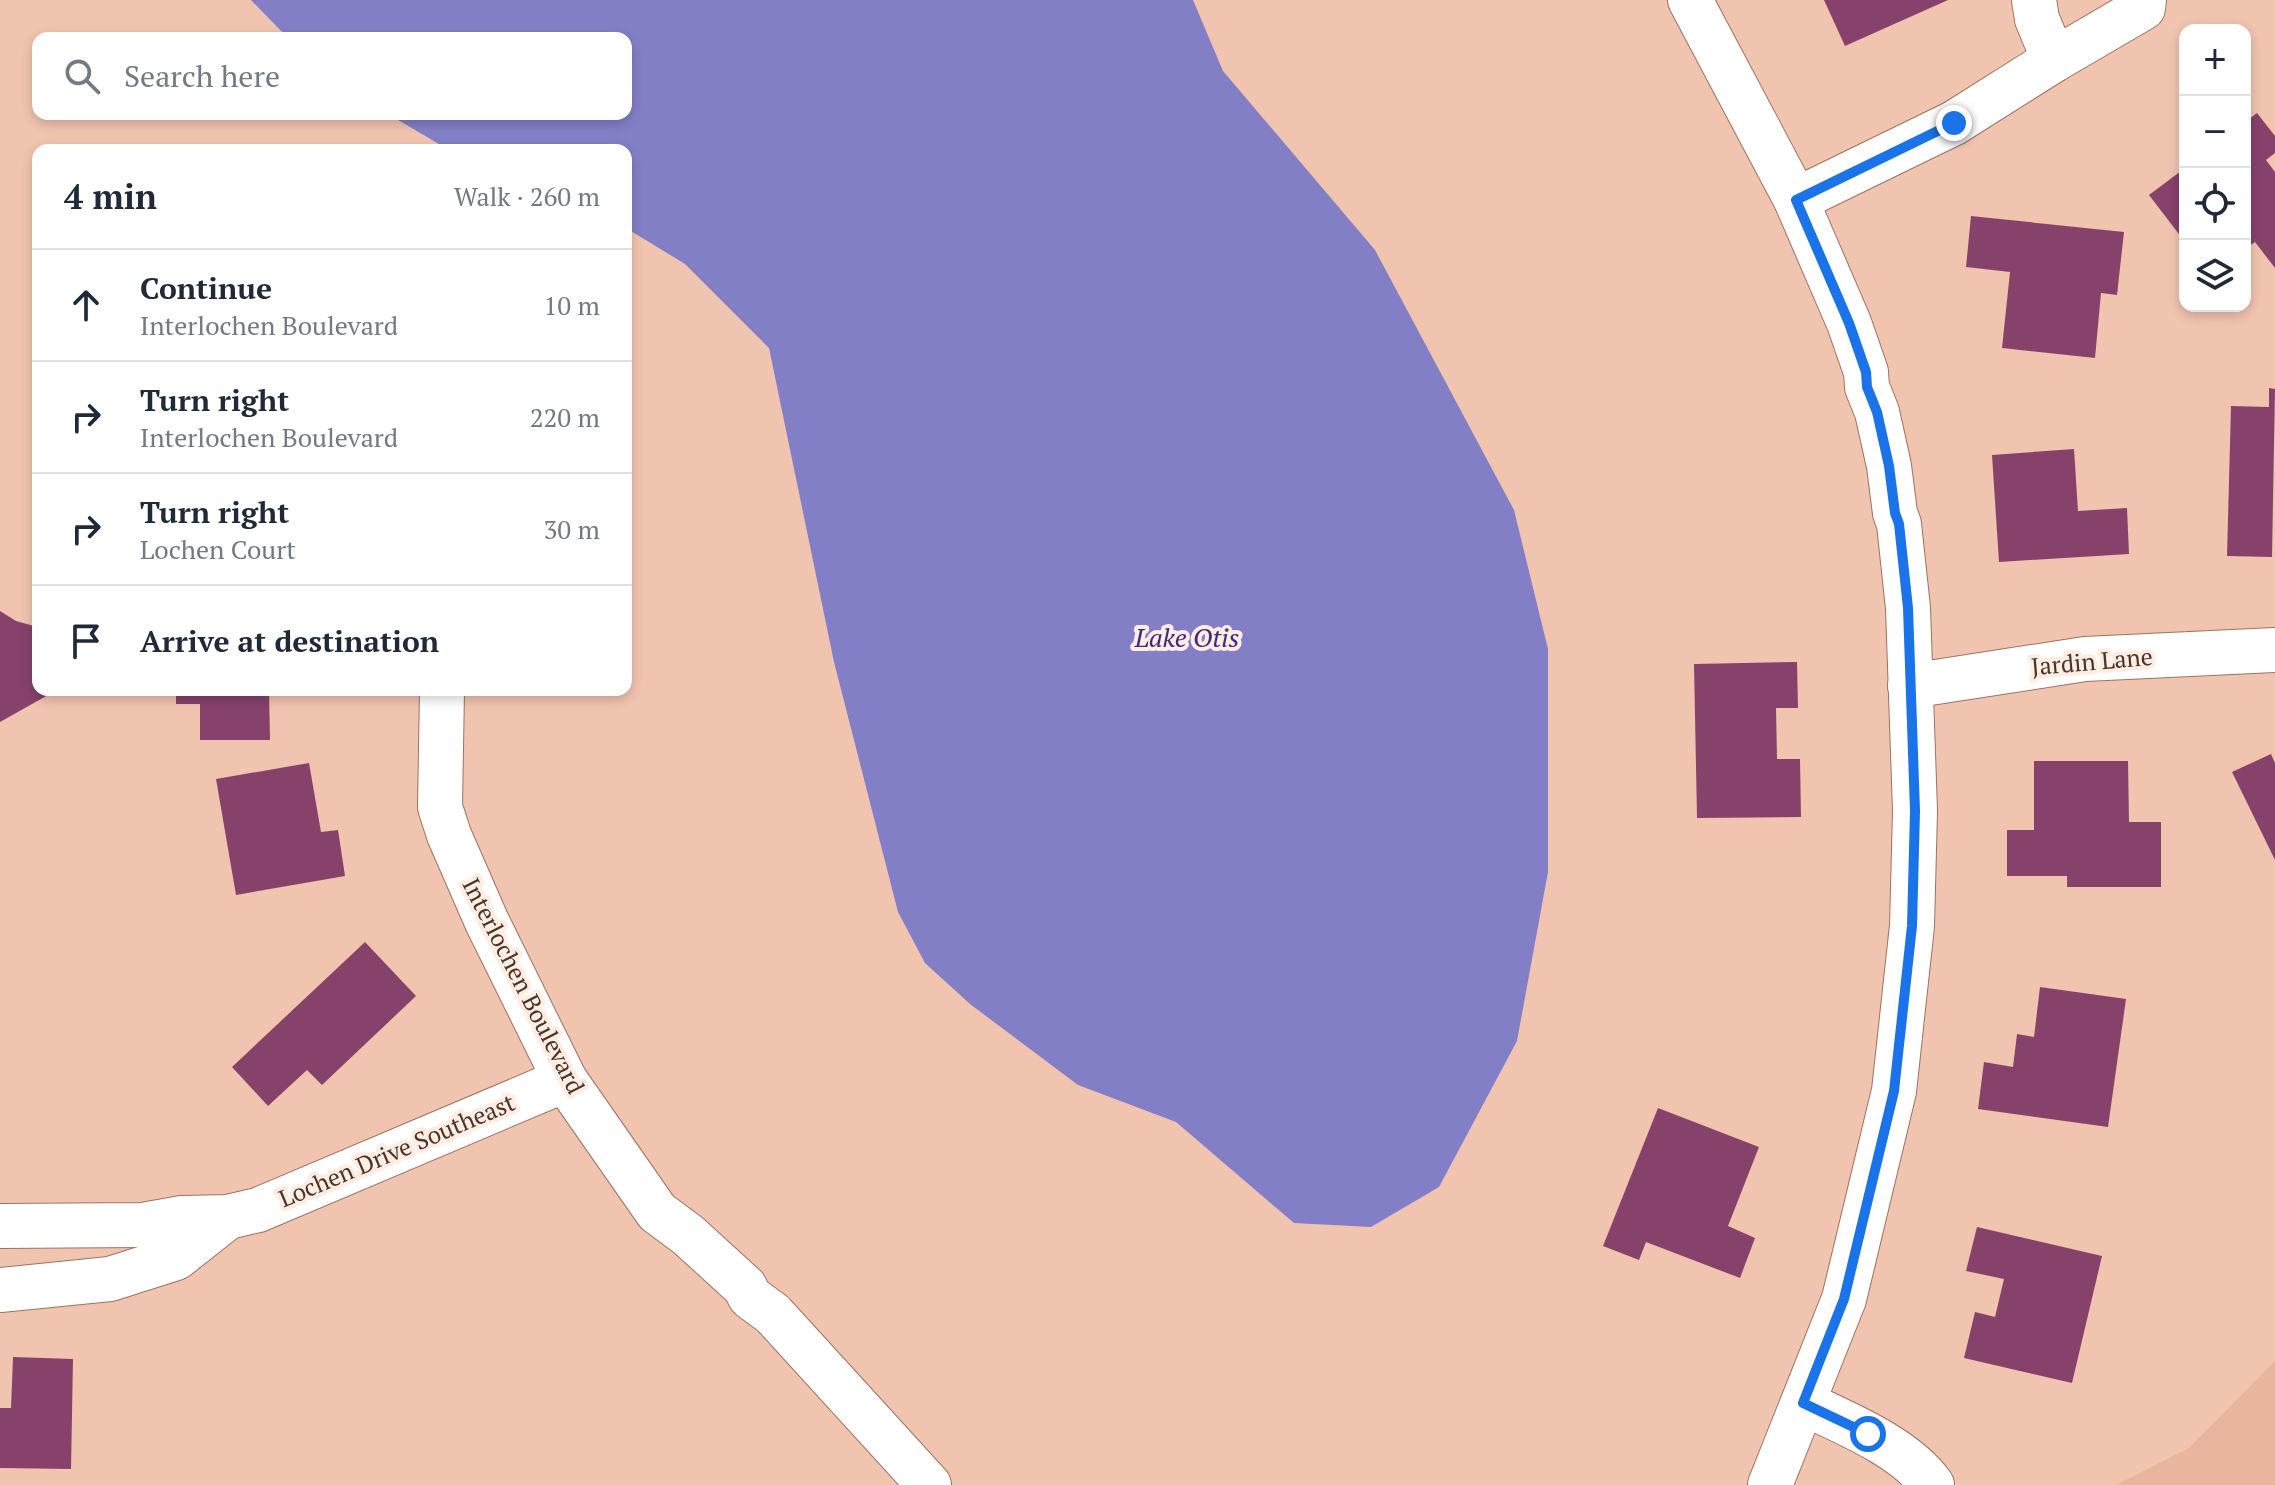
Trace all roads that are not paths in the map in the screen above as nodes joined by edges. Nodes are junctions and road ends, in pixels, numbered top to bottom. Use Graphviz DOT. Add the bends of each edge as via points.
graph roads {
  1 [pos="1690,0"];
  2 [pos="2034,0"];
  3 [pos="2144,0"];
  4 [pos="2054,60"];
  5 [pos="1796,200"];
  6 [pos="2275,650"];
  7 [pos="1910,686"];
  8 [pos="442,696"];
  9 [pos="565,1080"];
  10 [pos="228,1217"];
  11 [pos="0,1226"];
  12 [pos="0,1290"];
  13 [pos="1803,1403"];
  14 [pos="1786,1480"];
  15 [pos="929,1485"];
  16 [pos="1932,1485"];
  1 -- 5 [label="street"];
  2 -- 4 [label="street"];
  3 -- 4 [label="street" via="2143,8"];
  4 -- 5 [label="street" via="1954,123"];
  5 -- 7 [label="street" via="1849,323 1877,412 1899,524"];
  6 -- 7 [label="street, Jardin Lane" via="2085,659"];
  7 -- 13 [label="street" via="1912,926 1894,1091 1844,1299"];
  8 -- 9 [label="street, Interlochen Boulevard" via="440,807 487,922"];
  9 -- 10 [label="street, Lochen Drive Southeast" via="258,1210"];
  9 -- 15 [label="street, Interlochen Boulevard" via="657,1212 773,1314"];
  10 -- 11 [label="street, Lochen Drive Southeast" via="143,1225"];
  10 -- 12 [label="street, Lochen Drive Southeast" via="176,1258 110,1279"];
  13 -- 14 [label="street"];
  13 -- 16 [label="street" via="1868,1434 1923,1472"];
}
